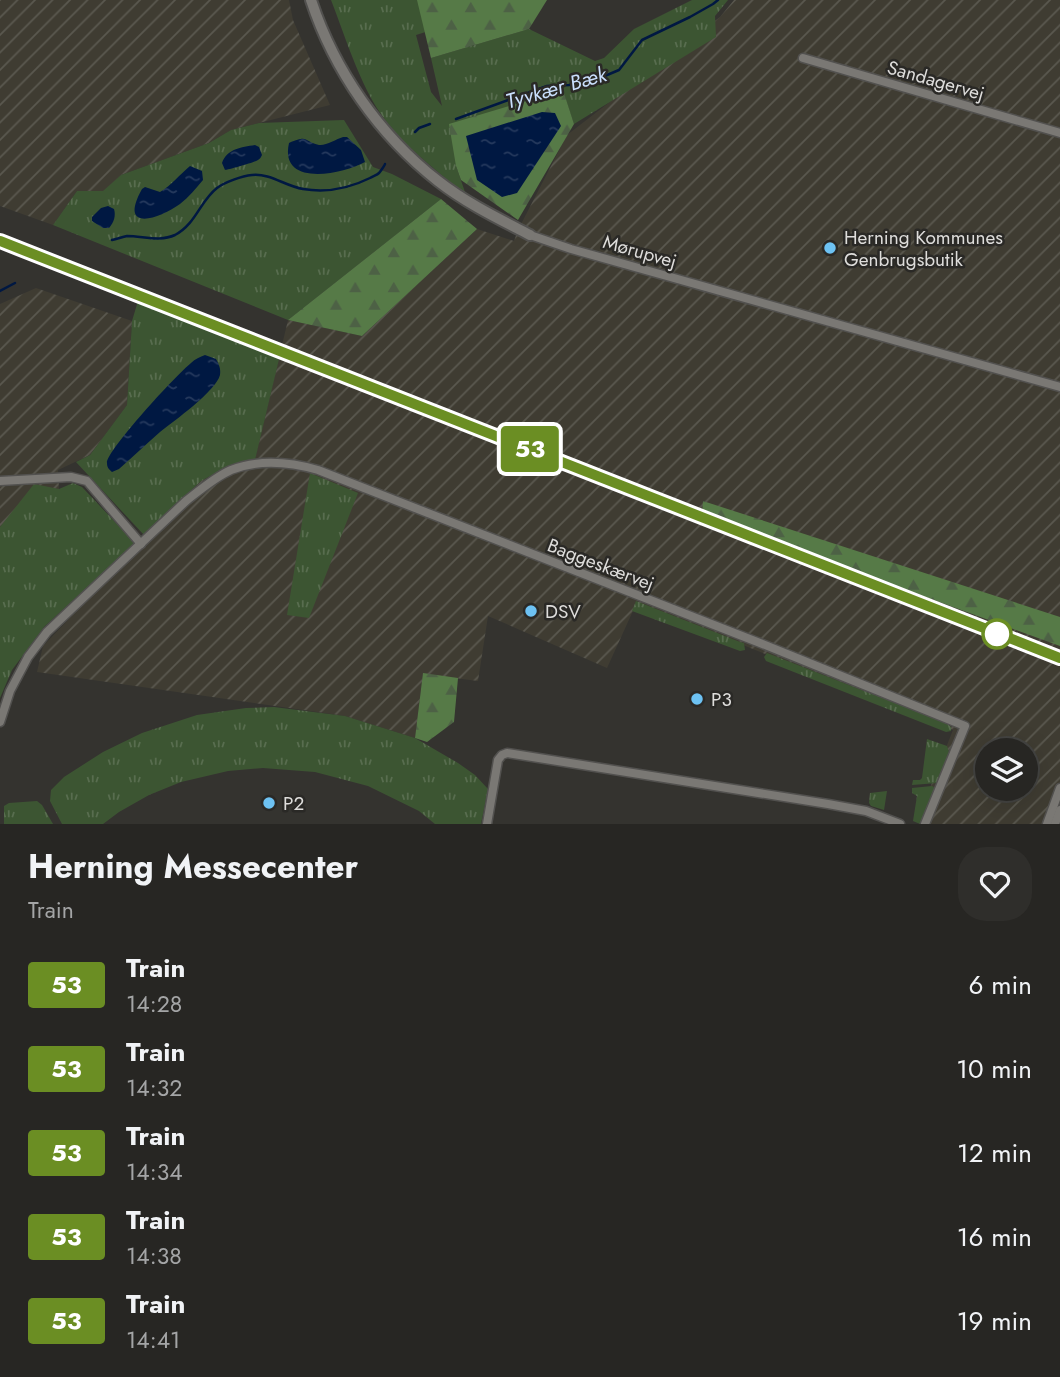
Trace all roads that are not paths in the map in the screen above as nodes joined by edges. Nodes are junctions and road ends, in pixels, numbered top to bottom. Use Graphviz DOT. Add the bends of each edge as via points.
graph roads {
  1 [pos="311,0"];
  2 [pos="803,58"];
  3 [pos="1060,132"];
  4 [pos="530,235"];
  5 [pos="1060,387"];
  6 [pos="0,481"];
  7 [pos="141,544"];
  8 [pos="0,722"];
  9 [pos="1060,788"];
  10 [pos="1060,810"];
  11 [pos="486,824"];
  12 [pos="900,824"];
  13 [pos="925,824"];
  14 [pos="1047,824"];
  15 [pos="1055,824"];
  1 -- 4 [label="street, Mørupvej" via="330,48 384,130 438,182"];
  2 -- 3 [label="street, Sandagervej"];
  4 -- 5 [label="street, Mørupvej"];
  6 -- 7 [label="street" via="71,477 87,481"];
  7 -- 8 [label="street, Baggeskærvej" via="47,632 10,691"];
  7 -- 13 [label="street, Baggeskærvej" via="186,501 232,470 260,463 318,470 965,726"];
  9 -- 14 [label="street"];
  10 -- 15 [label="street"];
  11 -- 12 [label="street" via="500,757 512,753 828,804"];
}
